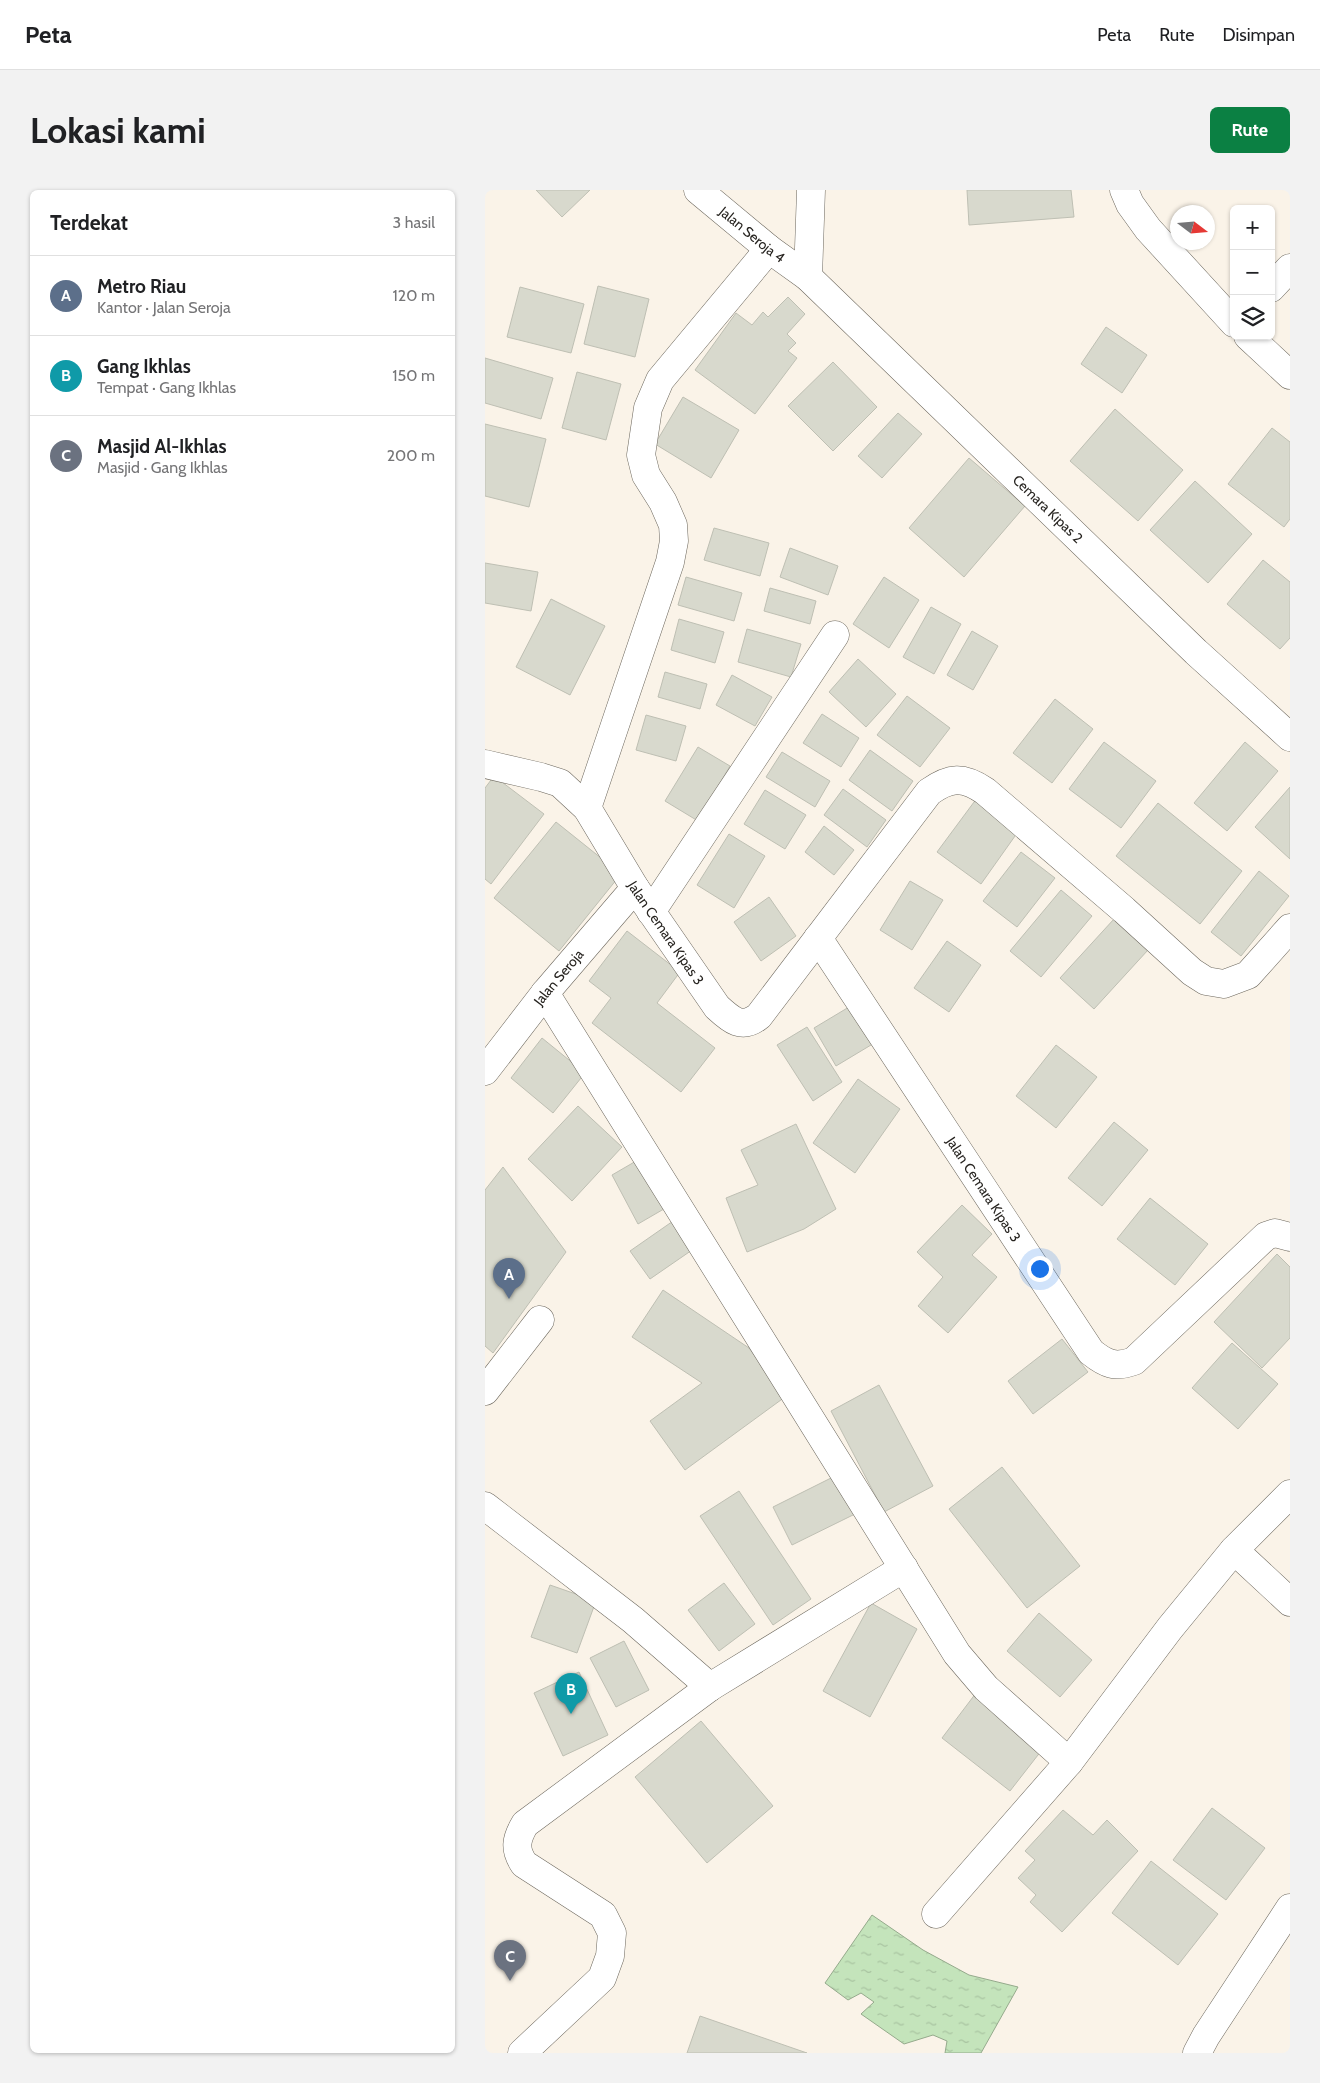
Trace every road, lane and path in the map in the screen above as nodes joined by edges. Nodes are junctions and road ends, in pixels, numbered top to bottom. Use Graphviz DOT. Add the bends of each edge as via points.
graph roads {
  1 [pos="698,190"];
  2 [pos="811,190"];
  3 [pos="1124,190"];
  4 [pos="769,248"];
  5 [pos="1290,268"];
  6 [pos="808,277"];
  7 [pos="1275,284"];
  8 [pos="1230,319"];
  9 [pos="1252,340"];
  10 [pos="1290,374"];
  11 [pos="835,635"];
  12 [pos="1290,737"];
  13 [pos="485,764"];
  14 [pos="587,808"];
  15 [pos="635,888"];
  16 [pos="651,912"];
  17 [pos="1290,928"];
  18 [pos="818,938"];
  19 [pos="545,993"];
  20 [pos="485,1071"];
  21 [pos="1290,1237"];
  22 [pos="540,1320"];
  23 [pos="485,1391"];
  24 [pos="1290,1494"];
  25 [pos="485,1506"];
  26 [pos="1234,1550"];
  27 [pos="904,1568"];
  28 [pos="1290,1602"];
  29 [pos="710,1687"];
  30 [pos="1069,1762"];
  31 [pos="1290,1908"];
  32 [pos="936,1914"];
  33 [pos="522,2053"];
  34 [pos="1197,2053"];
  1 -- 4 [label="street, Jalan Seroja 4"];
  2 -- 6 [label="street"];
  3 -- 8 [label="street" via="1148,229"];
  4 -- 6 [label="street, Jalan Seroja 4"];
  4 -- 14 [label="street" via="660,380 648,408 641,455 645,475 663,502 673,525 674,541 670,562"];
  5 -- 7 [label="street"];
  6 -- 12 [label="street, Cemara Kipas 2" via="1196,652"];
  9 -- 10 [label="street"];
  11 -- 16 [label="street"];
  13 -- 14 [label="street, Jalan Cemara Kipas 3" via="560,783"];
  14 -- 15 [label="street, Jalan Cemara Kipas 3"];
  15 -- 16 [label="street, Jalan Cemara Kipas 3"];
  15 -- 19 [label="street, Jalan Seroja"];
  16 -- 18 [label="street, Jalan Cemara Kipas 3" via="717,1007 735,1022 743,1024 759,1016"];
  17 -- 18 [label="street, Jalan Cemara Kipas 3" via="1248,974 1224,984 1206,981 985,791 961,780 945,781 929,792"];
  18 -- 21 [label="street, Jalan Cemara Kipas 3" via="1091,1352 1101,1360 1112,1366 1134,1361 1266,1236"];
  19 -- 20 [label="street, Jalan Seroja"];
  19 -- 27 [label="street"];
  22 -- 23 [label="street"];
  24 -- 26 [label="street"];
  25 -- 29 [label="street" via="633,1620"];
  26 -- 28 [label="street"];
  26 -- 30 [label="street" via="1170,1628"];
  27 -- 29 [label="street"];
  27 -- 30 [label="street" via="957,1654 986,1688"];
  29 -- 33 [label="street" via="525,1824 520,1833 516,1845 524,1864 603,1915 612,1934 610,1956 602,1978"];
  30 -- 32 [label="street"];
  31 -- 34 [label="street"];
}
